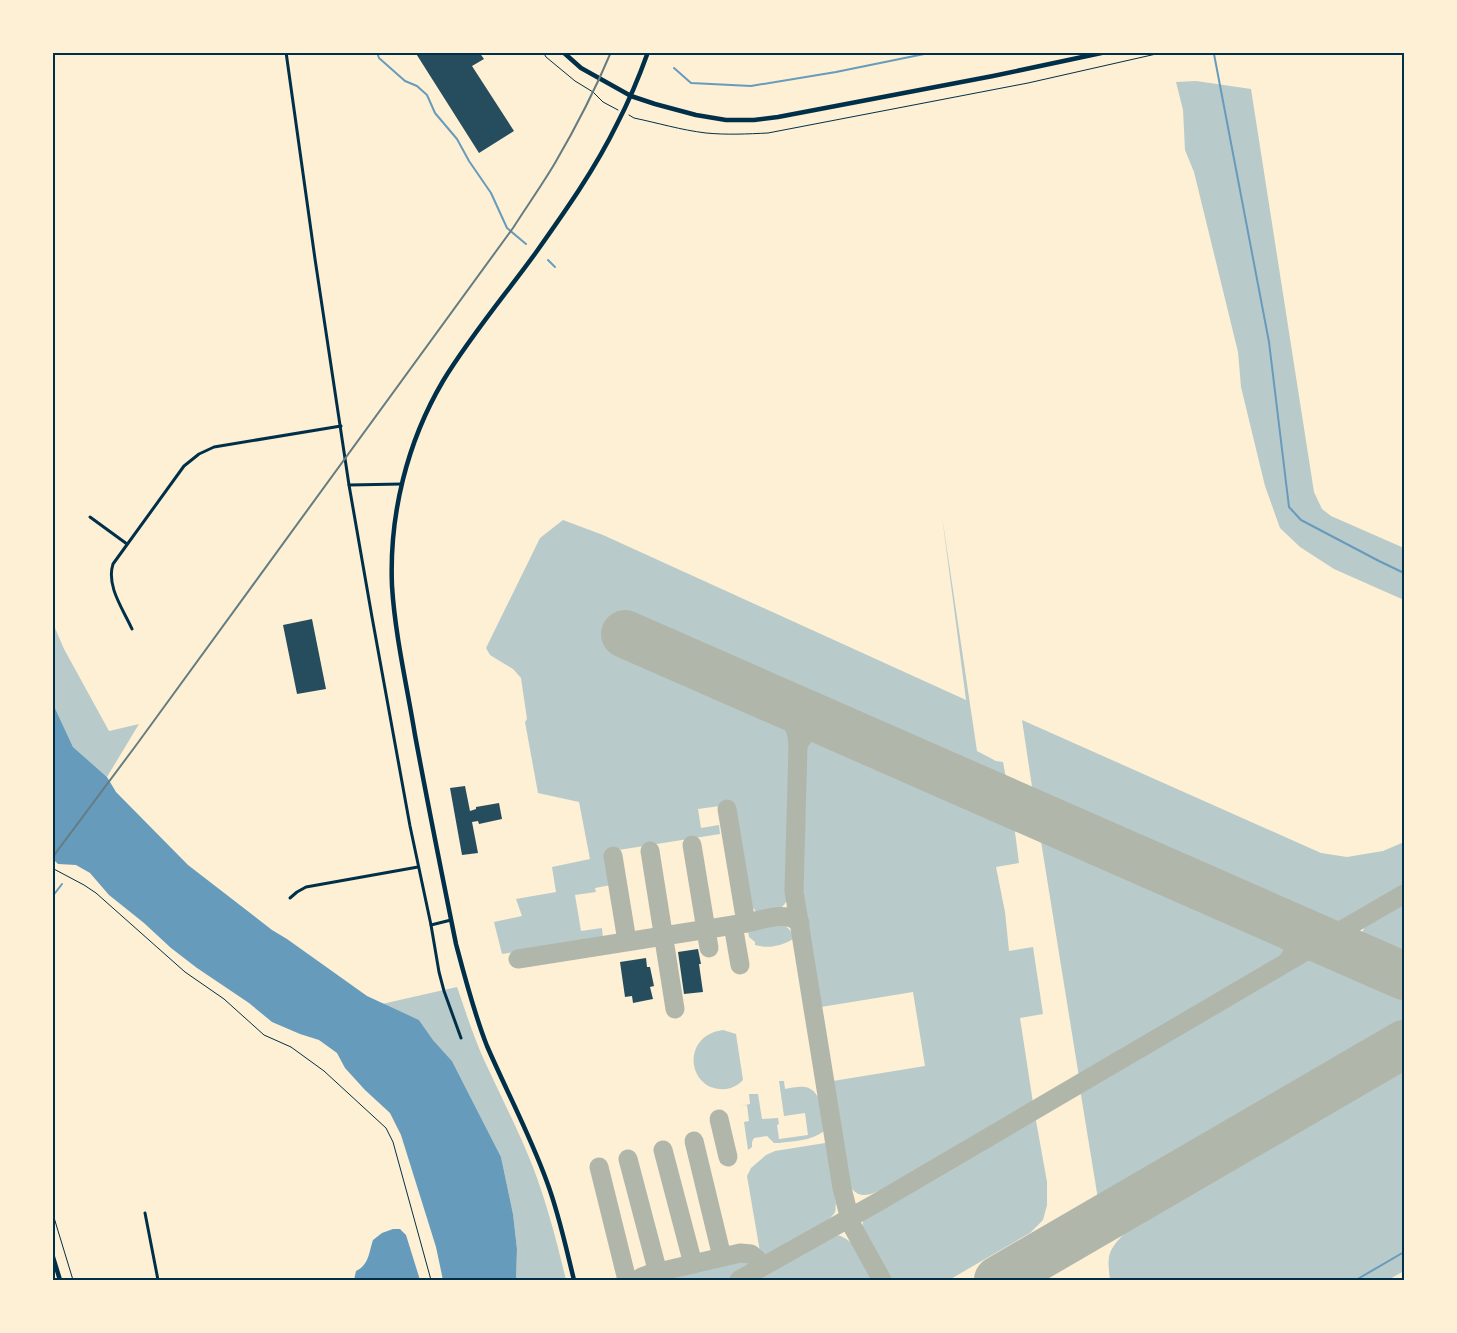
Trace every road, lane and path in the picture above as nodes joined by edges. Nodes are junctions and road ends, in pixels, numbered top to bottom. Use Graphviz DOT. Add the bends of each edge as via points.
graph roads {
  1 [pos="286,52"];
  2 [pos="543,52"];
  3 [pos="563,52"];
  4 [pos="648,52"];
  5 [pos="1106,52"];
  6 [pos="1165,52"];
  7 [pos="630,96"];
  8 [pos="623,112"];
  9 [pos="340,426"];
  10 [pos="402,484"];
  11 [pos="350,485"];
  12 [pos="90,518"];
  13 [pos="127,544"];
  14 [pos="132,629"];
  15 [pos="418,867"];
  16 [pos="52,868"];
  17 [pos="290,898"];
  18 [pos="451,920"];
  19 [pos="430,925"];
  20 [pos="462,1038"];
  21 [pos="52,1211"];
  22 [pos="144,1213"];
  23 [pos="52,1254"];
  24 [pos="60,1280"];
  25 [pos="73,1280"];
  26 [pos="158,1280"];
  27 [pos="431,1280"];
  28 [pos="574,1280"];
  1 -- 9 [label="street"];
  2 -- 8 [label="path" via="603,102"];
  3 -- 7 [label="main road" via="581,68"];
  4 -- 7 [label="main road"];
  5 -- 7 [label="main road" via="766,119 711,118 679,112"];
  6 -- 8 [label="path" via="1028,83 768,133 706,133 634,118"];
  7 -- 8 [label="main road"];
  8 -- 10 [label="main road" via="598,159 560,218 443,382 422,422"];
  9 -- 11 [label="street"];
  9 -- 13 [label="street" via="214,448 200,454 182,469"];
  10 -- 11 [label="street"];
  10 -- 18 [label="main road" via="393,541 394,609"];
  11 -- 15 [label="street"];
  12 -- 13 [label="street"];
  13 -- 14 [label="street" via="113,564 110,577"];
  15 -- 17 [label="street" via="306,887"];
  15 -- 19 [label="street"];
  16 -- 27 [label="path" via="96,893 185,972 224,999 264,1035 291,1047 324,1070 386,1128 393,1142"];
  18 -- 19 [label="street"];
  18 -- 28 [label="main road" via="478,1021 548,1184"];
  19 -- 20 [label="street" via="442,985"];
  21 -- 25 [label="path"];
  22 -- 26 [label="street"];
  23 -- 24 [label="main road"];
}
